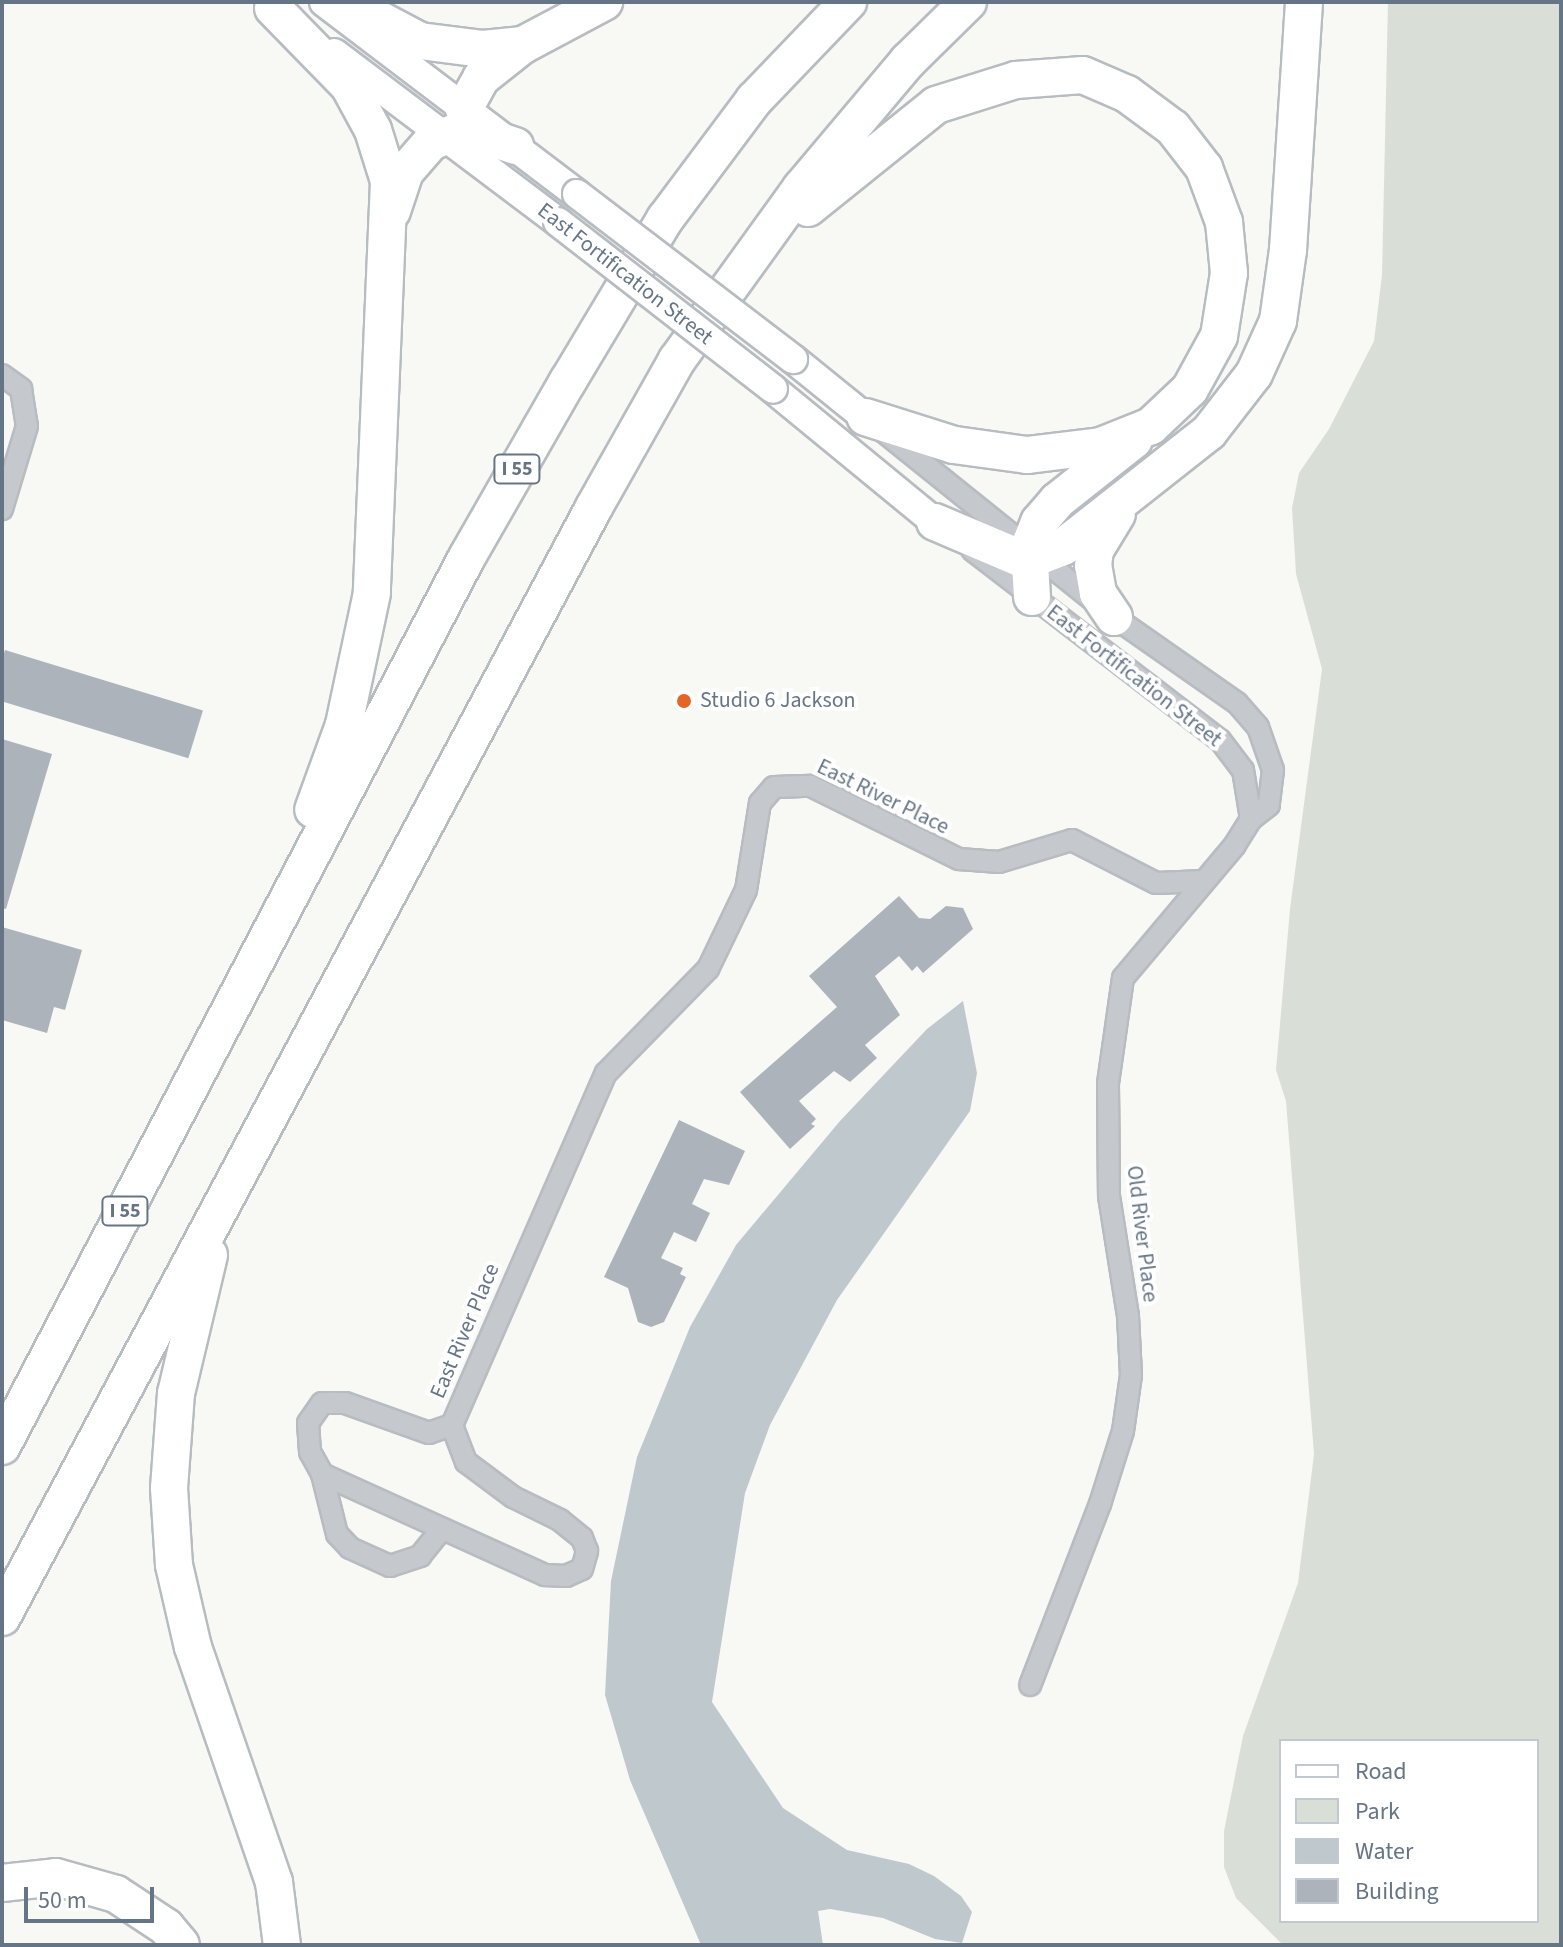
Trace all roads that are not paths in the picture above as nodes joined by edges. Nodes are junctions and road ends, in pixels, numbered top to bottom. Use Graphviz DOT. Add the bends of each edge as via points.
graph roads {
  1 [pos="324,2"];
  2 [pos="346,2"];
  3 [pos="604,2"];
  4 [pos="848,2"];
  5 [pos="968,2"];
  6 [pos="1304,2"];
  7 [pos="269,5"];
  8 [pos="523,45"];
  9 [pos="462,133"];
  10 [pos="515,146"];
  11 [pos="390,217"];
  12 [pos="745,266"];
  13 [pos="2,375"];
  14 [pos="865,417"];
  15 [pos="1151,426"];
  16 [pos="1122,505"];
  17 [pos="2,509"];
  18 [pos="935,522"];
  19 [pos="1032,555"];
  20 [pos="1032,597"];
  21 [pos="1114,617"];
  22 [pos="1251,819"];
  23 [pos="1204,881"];
  24 [pos="247,976"];
  25 [pos="221,1207"];
  26 [pos="452,1425"];
  27 [pos="2,1446"];
  28 [pos="322,1474"];
  29 [pos="442,1529"];
  30 [pos="2,1617"];
  31 [pos="1030,1685"];
  32 [pos="2,1883"];
  33 [pos="181,1945"];
  34 [pos="282,1945"];
  1 -- 9 [label="street, East Fortification Street"];
  2 -- 8 [label="highway" via="420,41 457,49"];
  3 -- 8 [label="highway"];
  4 -- 24 [label="highway, I 55" via="754,100 665,219 467,557"];
  5 -- 12 [label="highway" via="908,61 801,188"];
  6 -- 16 [label="highway" via="1288,250 1278,321 1254,374 1209,432"];
  7 -- 9 [label="street, East Fortification Street"];
  7 -- 11 [label="highway" via="349,86 381,155 389,181"];
  8 -- 9 [label="highway" via="481,78"];
  9 -- 10 [label="highway"];
  9 -- 11 [label="highway" via="431,142 405,172"];
  9 -- 18 [label="street, East Fortification Street, bridge" via="558,222"];
  10 -- 14 [label="street, East Fortification Street, bridge"];
  11 -- 24 [label="highway" via="377,539 361,656 344,725"];
  12 -- 15 [label="highway" via="855,166 936,105 1016,80 1083,75 1127,94 1173,128 1204,168 1224,222 1229,273 1219,336 1190,389"];
  12 -- 25 [label="highway" via="677,360 593,509"];
  13 -- 17 [label="street" via="21,389 27,426"];
  14 -- 15 [label="highway" via="954,445 1027,455 1101,446"];
  14 -- 19 [label="street, East Fortification Street"];
  15 -- 19 [label="highway" via="1057,501 1039,522"];
  16 -- 19 [label="highway"];
  16 -- 21 [label="highway" via="1095,550 1093,566 1098,593"];
  18 -- 19 [label="highway"];
  18 -- 20 [label="street, East Fortification Street"];
  19 -- 20 [label="highway"];
  19 -- 21 [label="street, East Fortification Street"];
  20 -- 22 [label="street, East Fortification Street" via="1220,740 1243,770"];
  21 -- 22 [label="street, East Fortification Street" via="1237,703 1258,727 1269,750 1273,794 1269,805"];
  22 -- 23 [label="street, Old River Place"];
  23 -- 26 [label="street, East River Place" via="1156,883 1072,840 999,862 959,859 811,786 774,787 760,803 746,890 708,969 606,1073"];
  23 -- 31 [label="street, Old River Place" via="1123,978 1108,1084 1109,1196 1128,1316 1129,1389 1123,1431 1100,1504"];
  24 -- 27 [label="highway, I 55"];
  25 -- 30 [label="highway"];
  25 -- 34 [label="highway" via="176,1393 169,1488 174,1565 193,1647 274,1882"];
  26 -- 28 [label="street, East River Place" via="429,1433 345,1403 322,1403 308,1423 310,1452"];
  26 -- 29 [label="street, East River Place" via="466,1462 513,1497 560,1520 582,1538 587,1551 582,1569 566,1576 545,1575"];
  28 -- 29 [label="street, East River Place"];
  28 -- 29 [label="street, East River Place" via="337,1534 350,1548 376,1560 406,1565"];
  32 -- 33 [label="highway" via="56,1877 116,1894 166,1927"];
}
